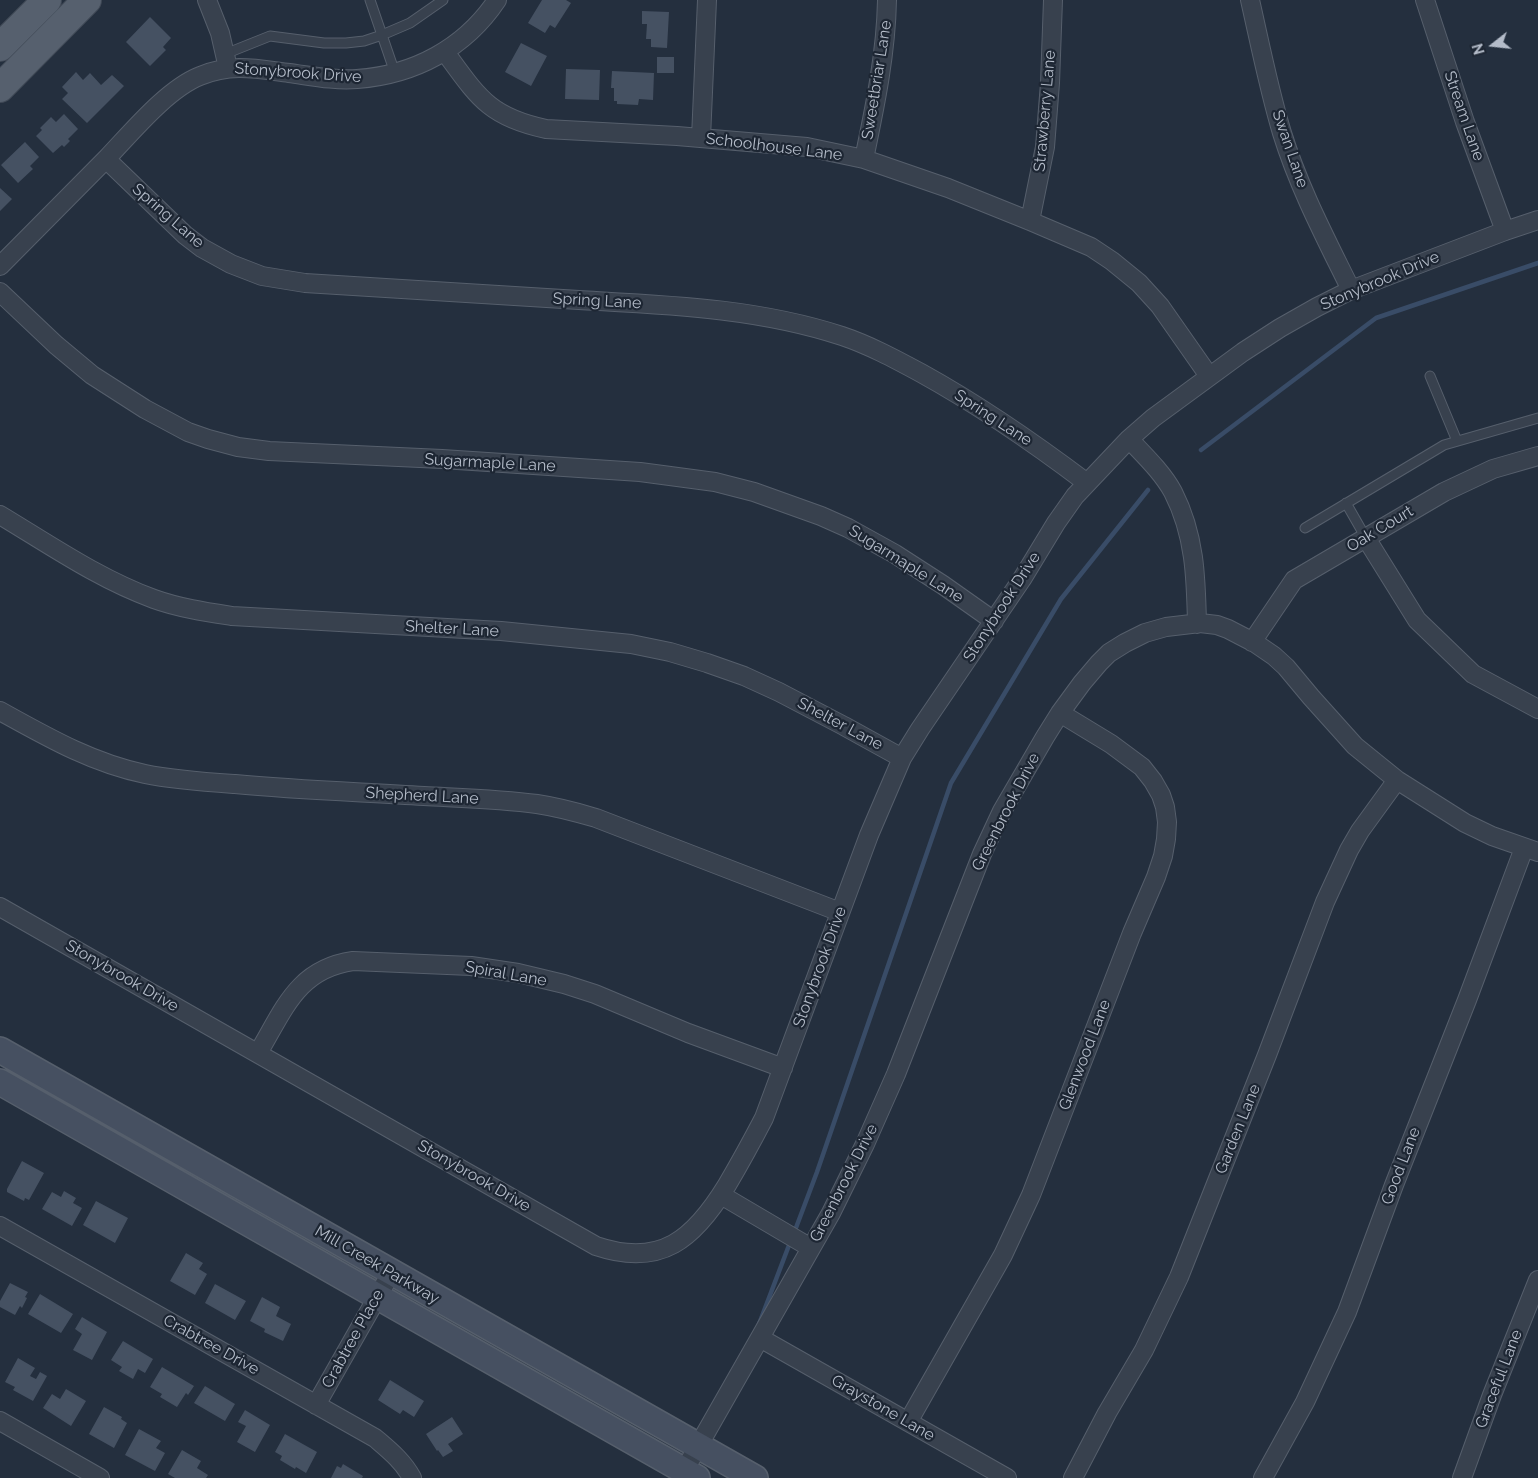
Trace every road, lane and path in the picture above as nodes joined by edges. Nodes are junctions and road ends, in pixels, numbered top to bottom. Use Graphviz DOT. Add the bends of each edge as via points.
graph roads {
  1 [pos="47,0"];
  2 [pos="87,0"];
  3 [pos="207,0"];
  4 [pos="370,0"];
  5 [pos="443,0"];
  6 [pos="497,0"];
  7 [pos="707,0"];
  8 [pos="887,0"];
  9 [pos="1054,0"];
  10 [pos="1250,0"];
  11 [pos="1425,0"];
  12 [pos="382,35"];
  13 [pos="0,47"];
  14 [pos="446,52"];
  15 [pos="227,61"];
  16 [pos="395,73"];
  17 [pos="0,88"];
  18 [pos="701,138"];
  19 [pos="106,159"];
  20 [pos="864,159"];
  21 [pos="1538,220"];
  22 [pos="1030,221"];
  23 [pos="1505,231"];
  24 [pos="0,266"];
  25 [pos="1351,290"];
  26 [pos="0,292"];
  27 [pos="1209,376"];
  28 [pos="1430,376"];
  29 [pos="1538,418"];
  30 [pos="1129,438"];
  31 [pos="1457,442"];
  32 [pos="1538,456"];
  33 [pos="1086,483"];
  34 [pos="1346,503"];
  35 [pos="0,515"];
  36 [pos="1305,528"];
  37 [pos="1366,538"];
  38 [pos="994,621"];
  39 [pos="1197,624"];
  40 [pos="1252,642"];
  41 [pos="1538,709"];
  42 [pos="0,711"];
  43 [pos="1060,713"];
  44 [pos="902,758"];
  45 [pos="1397,780"];
  46 [pos="1531,850"];
  47 [pos="0,907"];
  48 [pos="840,912"];
  49 [pos="0,1050"];
  50 [pos="258,1053"];
  51 [pos="783,1068"];
  52 [pos="0,1082"];
  53 [pos="721,1195"];
  54 [pos="0,1226"];
  55 [pos="811,1248"];
  56 [pos="391,1273"];
  57 [pos="1538,1280"];
  58 [pos="377,1296"];
  59 [pos="760,1338"];
  60 [pos="316,1405"];
  61 [pos="0,1421"];
  62 [pos="908,1422"];
  63 [pos="698,1446"];
  64 [pos="690,1474"];
  65 [pos="100,1478"];
  66 [pos="412,1478"];
  67 [pos="755,1478"];
  68 [pos="1007,1478"];
  69 [pos="1073,1478"];
  70 [pos="1263,1478"];
  71 [pos="1462,1478"];
  1 -- 13 [label="main road"];
  2 -- 17 [label="main road"];
  3 -- 15 [label="street"];
  4 -- 12 [label="lane"];
  5 -- 12 [label="lane" via="410,23"];
  6 -- 14 [label="street, Stonybrook Drive"];
  7 -- 18 [label="street"];
  8 -- 20 [label="street, Sweetbriar Lane" via="877,98"];
  9 -- 22 [label="street, Strawberry Lane" via="1045,147"];
  10 -- 25 [label="street, Swan Lane" via="1282,134 1300,184"];
  11 -- 23 [label="street, Stream Lane"];
  12 -- 15 [label="lane" via="346,43 270,36"];
  12 -- 16 [label="lane"];
  14 -- 16 [label="street, Stonybrook Drive"];
  14 -- 18 [label="street, Schoolhouse Lane" via="475,93 490,107 526,125 546,129"];
  15 -- 16 [label="street, Stonybrook Drive" via="254,68 336,79"];
  15 -- 19 [label="street, Stonybrook Drive" via="214,71 177,88"];
  18 -- 20 [label="street, Schoolhouse Lane" via="807,147"];
  19 -- 24 [label="street, Stonybrook Drive"];
  19 -- 33 [label="street, Spring Lane" via="202,248 262,276 305,283 688,306 767,317 843,336 946,387 996,418"];
  20 -- 22 [label="street, Schoolhouse Lane"];
  21 -- 23 [label="street, Stonybrook Drive"];
  22 -- 27 [label="street, Schoolhouse Lane" via="1091,248 1139,283 1160,306"];
  23 -- 25 [label="street, Stonybrook Drive"];
  25 -- 27 [label="street, Stonybrook Drive" via="1280,328"];
  26 -- 38 [label="street, Sugarmaple Lane" via="92,375 145,409 208,440 269,451 640,472 715,482 754,492 848,528 895,554"];
  27 -- 30 [label="street, Stonybrook Drive"];
  28 -- 31 [label="lane"];
  29 -- 31 [label="lane"];
  30 -- 33 [label="street, Stonybrook Drive"];
  30 -- 39 [label="street" via="1172,492 1185,521 1194,555"];
  31 -- 34 [label="lane" via="1444,445"];
  32 -- 37 [label="street, Oak Court" via="1493,468 1444,492"];
  33 -- 38 [label="street, Stonybrook Drive" via="1056,523"];
  34 -- 36 [label="lane"];
  34 -- 37 [label="lane"];
  35 -- 44 [label="street, Shelter Lane" via="119,584 194,610 232,616 510,632 641,646 744,676"];
  37 -- 40 [label="street, Oak Court" via="1294,580"];
  37 -- 41 [label="street" via="1418,620 1474,674"];
  38 -- 44 [label="street, Stonybrook Drive"];
  39 -- 40 [label="street, Greenbrook Drive" via="1217,625"];
  39 -- 43 [label="street, Greenbrook Drive" via="1145,633 1117,648 1099,663"];
  40 -- 45 [label="street, Greenbrook Drive" via="1286,667 1355,746"];
  42 -- 48 [label="street, Shepherd Lane" via="84,755 152,775 267,787 471,798 566,810 605,821"];
  43 -- 55 [label="street, Greenbrook Drive" via="1002,811 865,1144"];
  43 -- 62 [label="street, Glenwood Lane" via="1111,744 1142,767 1153,781 1161,795 1167,822 1163,856 1031,1195 1003,1255"];
  44 -- 48 [label="street, Stonybrook Drive"];
  45 -- 46 [label="street, Greenbrook Drive" via="1465,823"];
  45 -- 69 [label="street, Garden Lane" via="1349,850 1179,1277 1144,1350"];
  46 -- 70 [label="street, Good Lane" via="1467,1000 1347,1312 1305,1402"];
  47 -- 50 [label="street, Stonybrook Drive"];
  48 -- 51 [label="street, Stonybrook Drive"];
  49 -- 56 [label="main road, Mill Creek Parkway"];
  50 -- 51 [label="street, Spiral Lane" via="292,996 305,981 327,967 353,961 471,966 518,973 595,994"];
  50 -- 53 [label="street, Stonybrook Drive" via="596,1246 613,1252 650,1253 668,1247 698,1226"];
  51 -- 53 [label="street, Stonybrook Drive" via="764,1118"];
  52 -- 58 [label="main road, Mill Creek Parkway"];
  53 -- 55 [label="street"];
  54 -- 60 [label="street, Crabtree Drive"];
  55 -- 59 [label="street, Greenbrook Drive"];
  56 -- 58 [label="street, Crabtree Place"];
  56 -- 63 [label="main road, Mill Creek Parkway"];
  57 -- 71 [label="street, Graceful Lane"];
  58 -- 60 [label="street, Crabtree Place"];
  58 -- 64 [label="main road, Mill Creek Parkway"];
  59 -- 62 [label="street, Graystone Lane"];
  59 -- 63 [label="street, Greenbrook Drive"];
  60 -- 66 [label="street, Crabtree Drive" via="375,1438 390,1450"];
  61 -- 65 [label="street"];
  62 -- 68 [label="street, Graystone Lane"];
  63 -- 64 [label="street, Greenbrook Drive"];
  63 -- 67 [label="main road, Mill Creek Parkway"];
}
